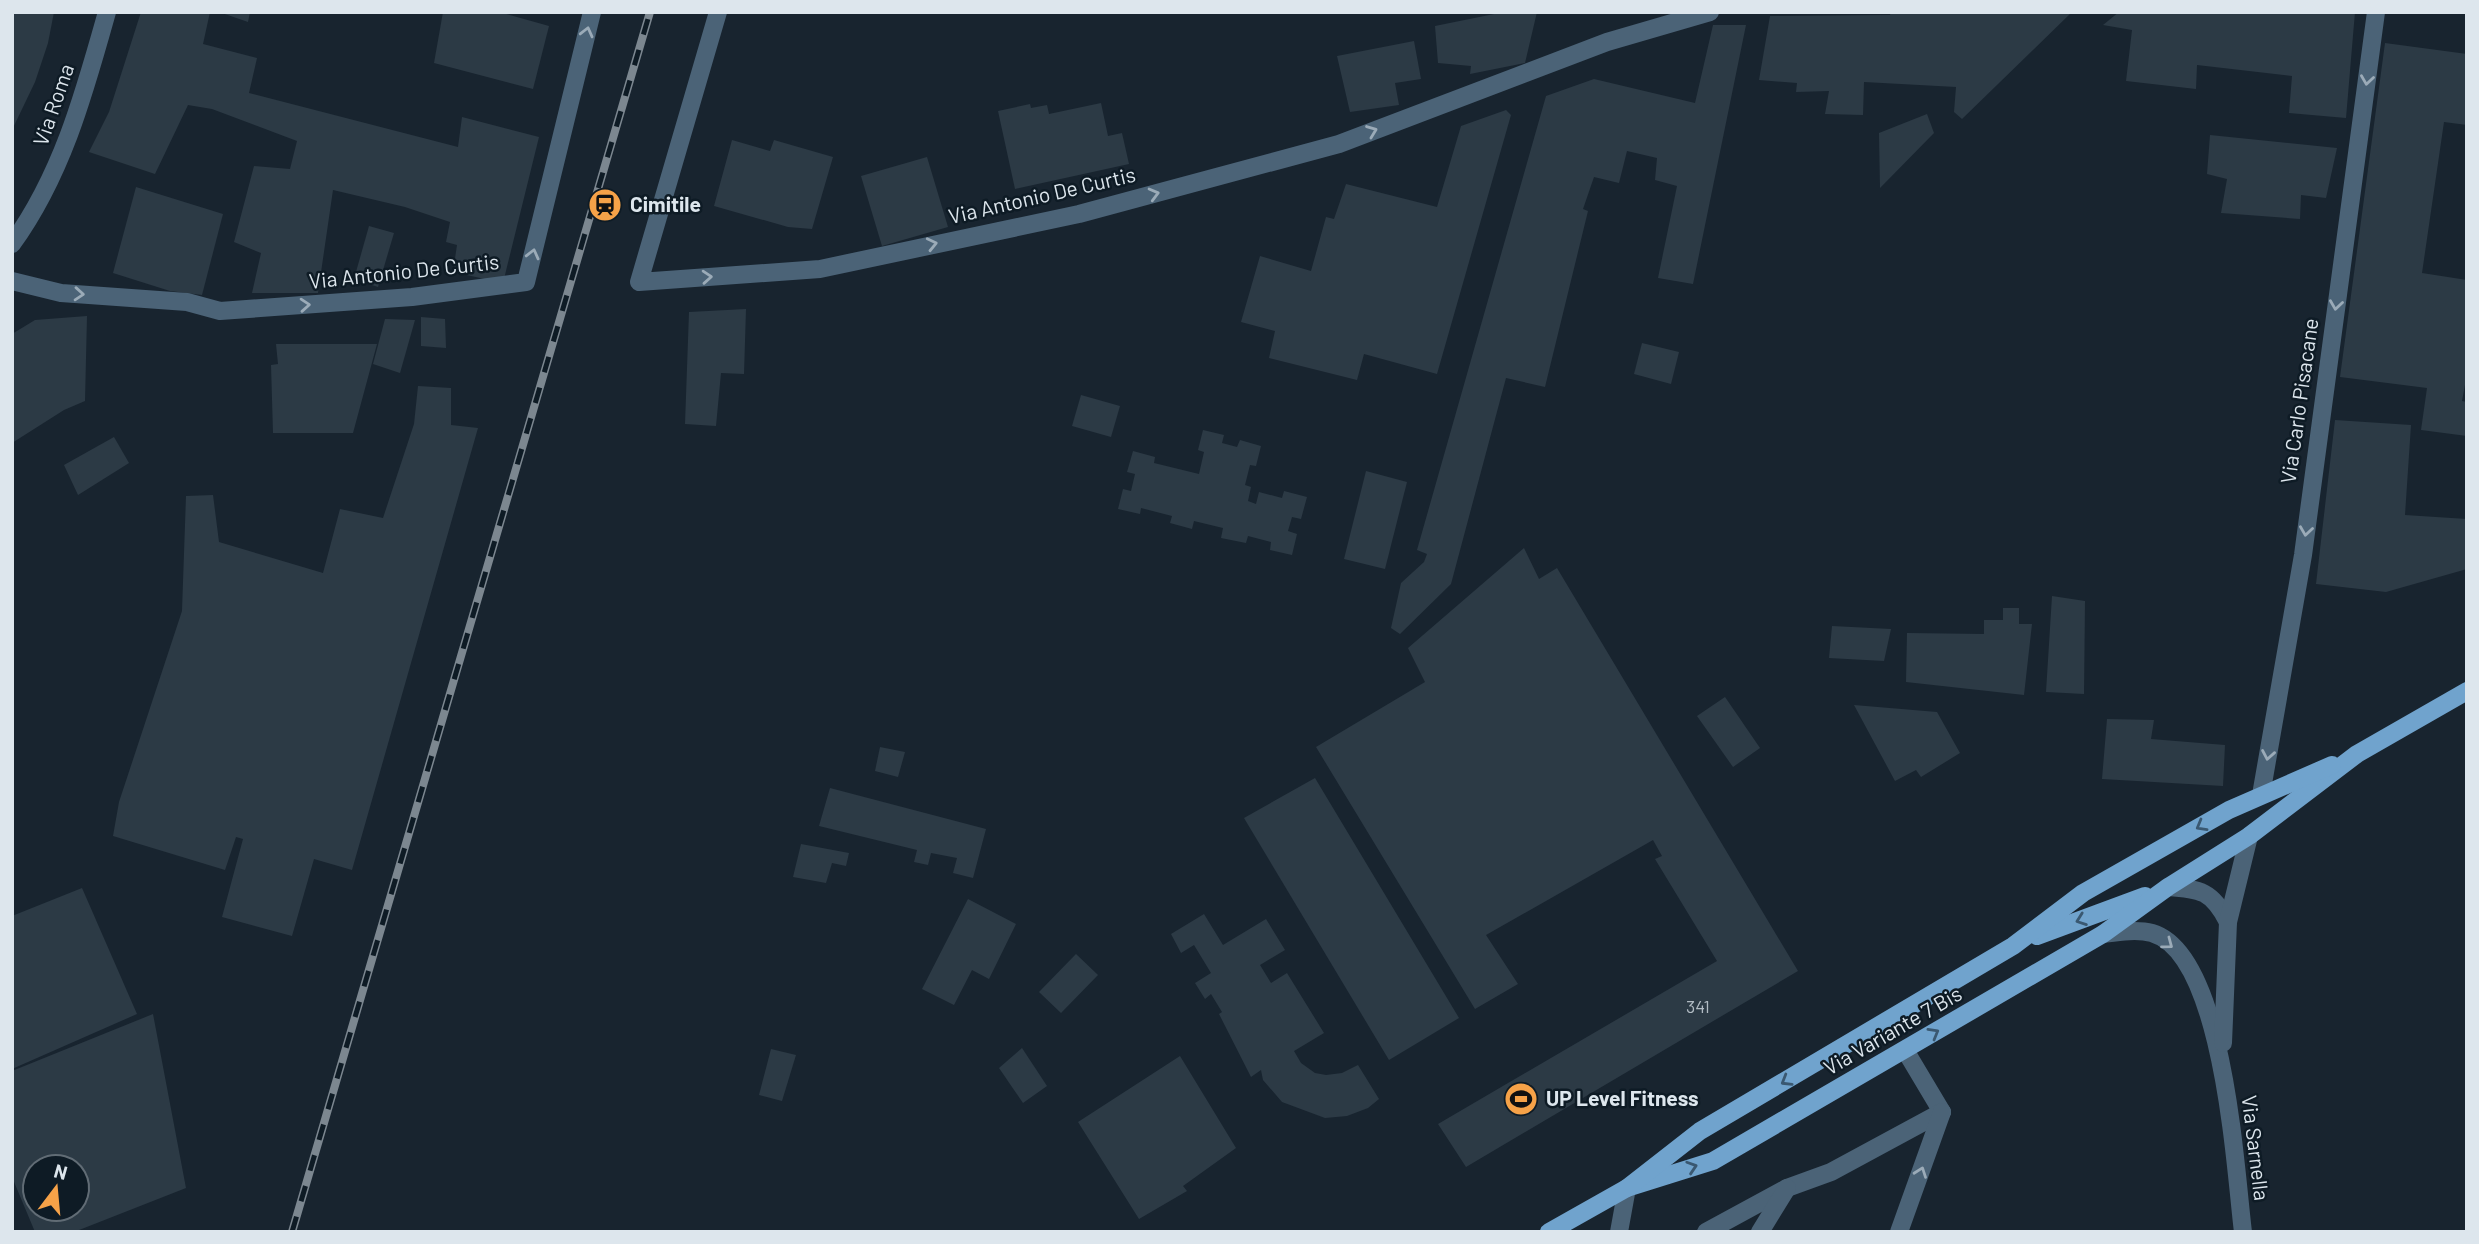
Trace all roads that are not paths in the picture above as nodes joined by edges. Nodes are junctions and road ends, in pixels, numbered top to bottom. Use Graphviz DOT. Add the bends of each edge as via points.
graph roads {
  1 [pos="107,12"];
  2 [pos="592,12"];
  3 [pos="718,12"];
  4 [pos="1710,12"];
  5 [pos="2376,12"];
  6 [pos="12,244"];
  7 [pos="12,281"];
  8 [pos="2467,691"];
  9 [pos="2357,754"];
  10 [pos="2261,795"];
  11 [pos="2249,836"];
  12 [pos="2168,887"];
  13 [pos="2228,922"];
  14 [pos="2104,934"];
  15 [pos="2013,946"];
  16 [pos="1905,1050"];
  17 [pos="2223,1071"];
  18 [pos="1942,1112"];
  19 [pos="1628,1188"];
  20 [pos="1787,1188"];
  21 [pos="1549,1232"];
  22 [pos="1619,1232"];
  23 [pos="1706,1232"];
  24 [pos="1760,1232"];
  25 [pos="1899,1232"];
  26 [pos="2243,1232"];
  1 -- 6 [label="street, Via Roma" via="76,122 36,211"];
  7 -- 2 [label="street, Via Antonio De Curtis, one-way" via="61,293 187,302 220,312 412,297 526,282"];
  3 -- 4 [label="street, Via Antonio De Curtis, one-way" via="639,282 820,269 1079,214 1339,144 1607,42"];
  5 -- 10 [label="street, Via Carlo Pisacane, one-way" via="2303,555"];
  8 -- 9 [label="main road, Via Variante 7 Bis"];
  9 -- 10 [label="main road, Via Variante 7 Bis"];
  9 -- 11 [label="main road, Via Variante 7 Bis"];
  10 -- 15 [label="main road, Via Variante 7 Bis, one-way" via="2084,893"];
  11 -- 12 [label="main road, Via Variante 7 Bis"];
  11 -- 13 [label="street"];
  12 -- 13 [label="street" via="2199,889 2218,902"];
  12 -- 14 [label="main road, Via Variante 7 Bis"];
  12 -- 15 [label="main road, Via Variante 7 Bis, one-way"];
  13 -- 17 [label="street"];
  16 -- 14 [label="main road, Via Variante 7 Bis, one-way"];
  14 -- 17 [label="street, one-way" via="2152,933 2184,957 2209,1009"];
  15 -- 19 [label="main road, Via Variante 7 Bis, one-way" via="1700,1131"];
  16 -- 18 [label="street"];
  19 -- 16 [label="main road, Via Variante 7 Bis, one-way" via="1713,1161"];
  17 -- 26 [label="street, Via Sarnella"];
  18 -- 20 [label="street" via="1831,1172"];
  25 -- 18 [label="street, one-way"];
  19 -- 21 [label="main road, Via Variante 7 Bis"];
  19 -- 22 [label="street"];
  20 -- 23 [label="street"];
  20 -- 24 [label="street"];
}
